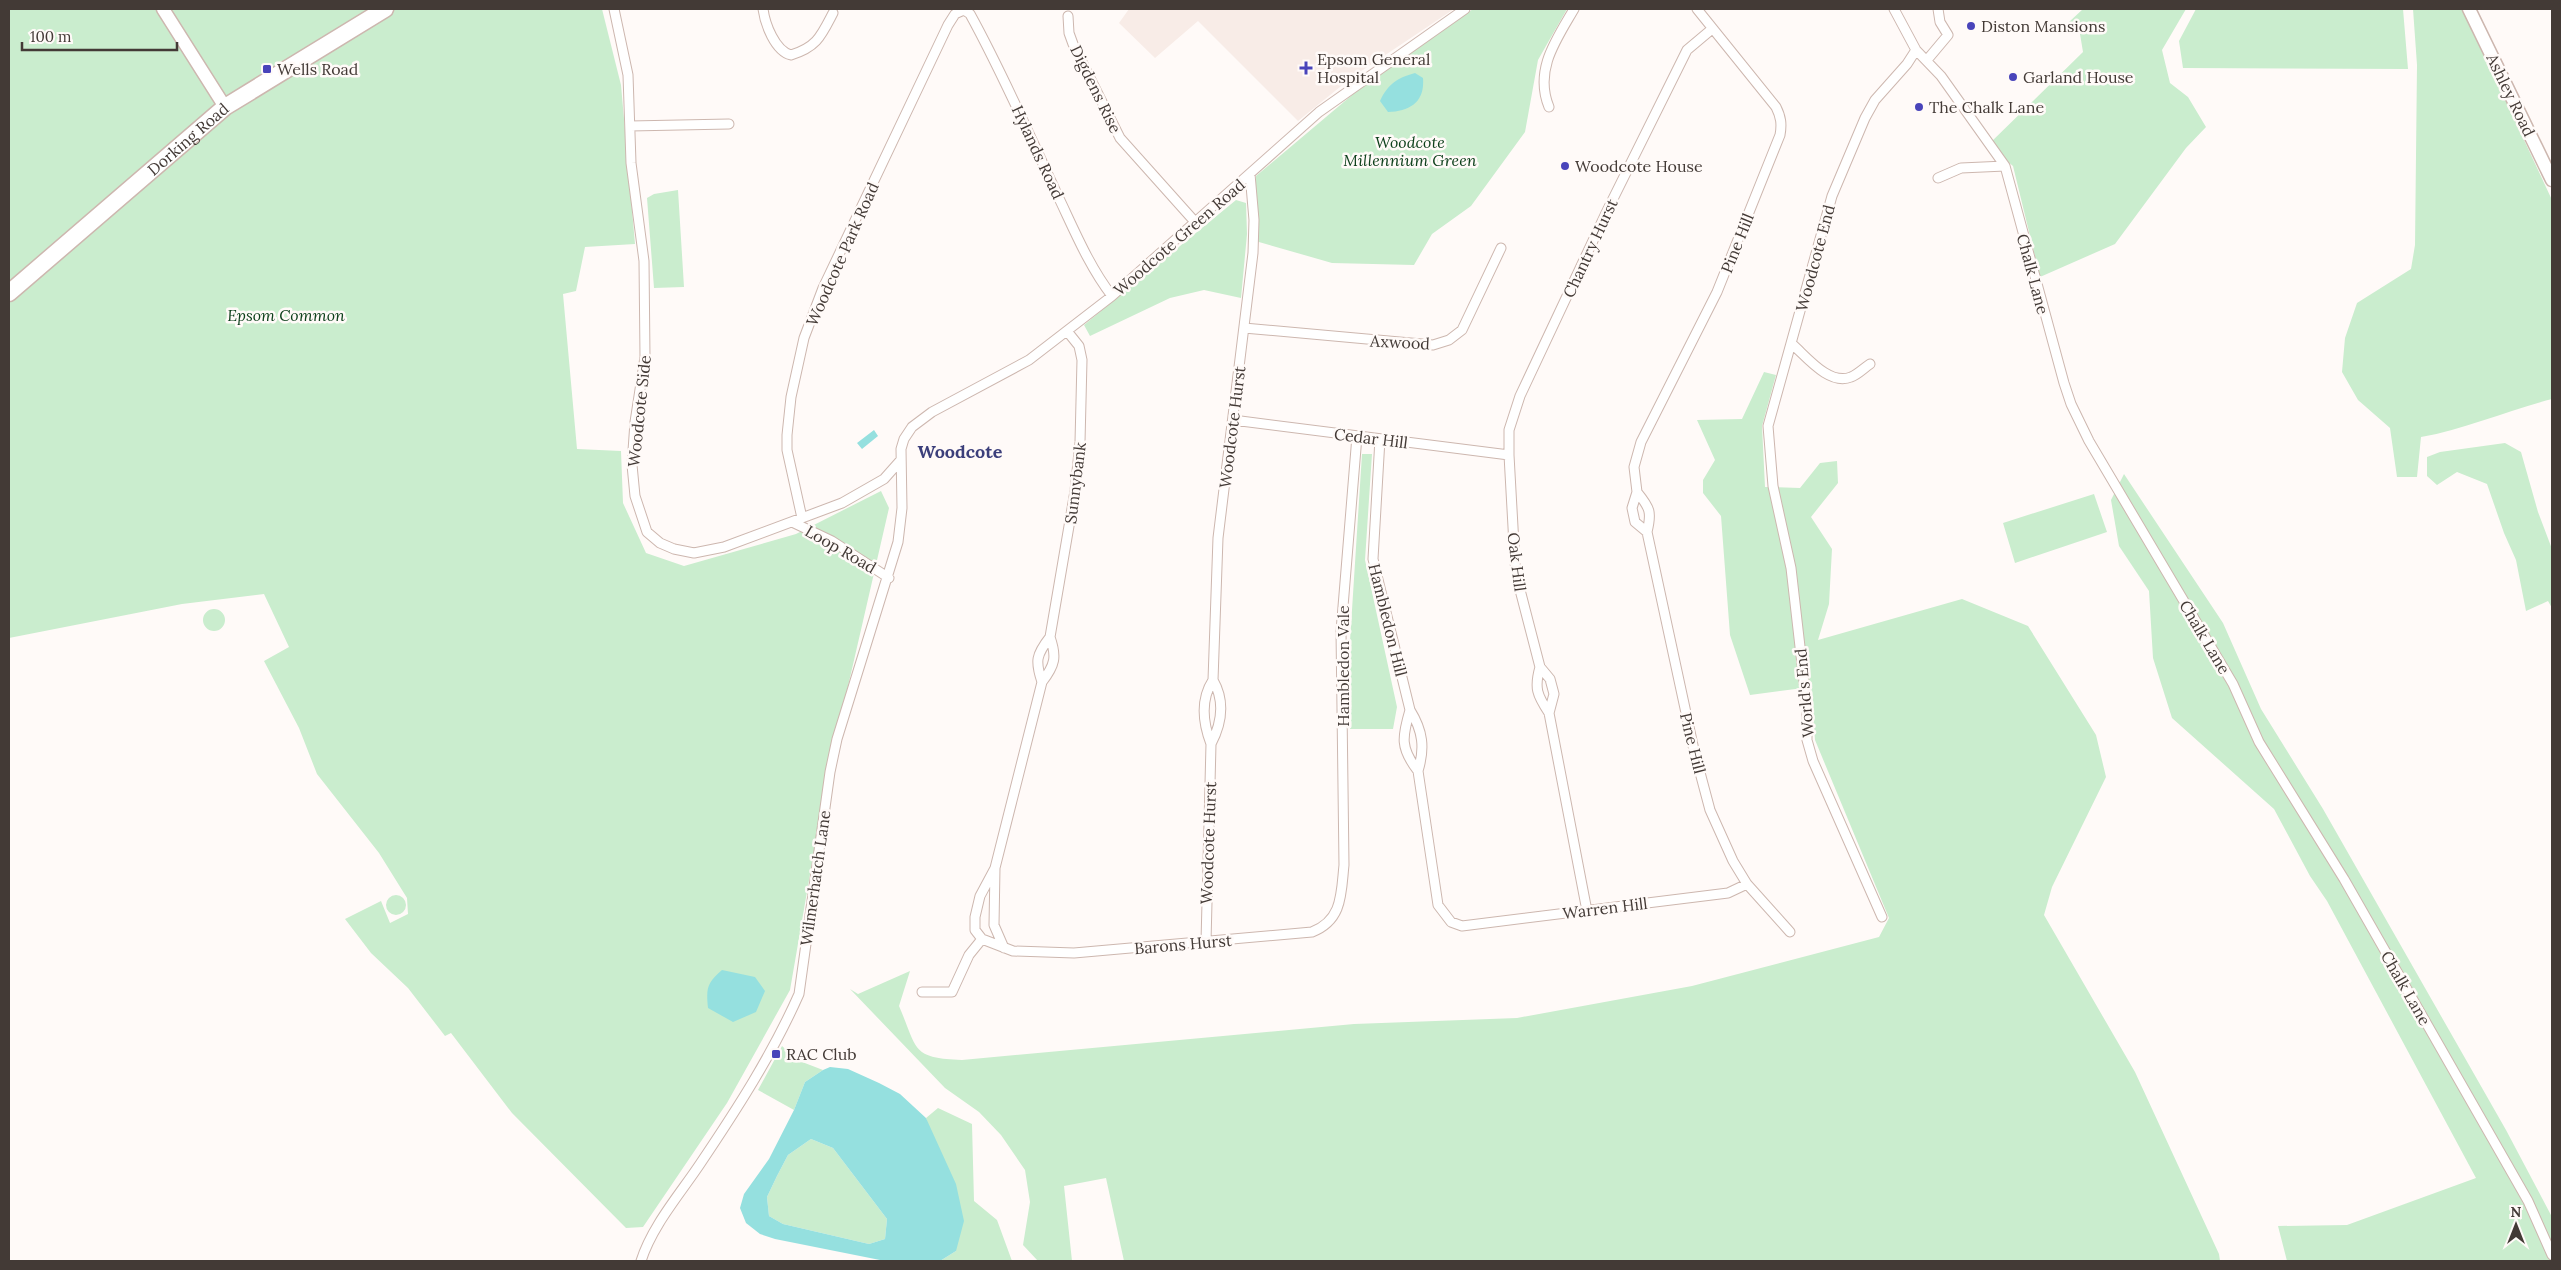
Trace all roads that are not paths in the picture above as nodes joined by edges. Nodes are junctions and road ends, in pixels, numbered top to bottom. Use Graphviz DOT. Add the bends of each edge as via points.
graph roads {
  1 [pos="164,9"];
  2 [pos="385,9"];
  3 [pos="614,9"];
  4 [pos="764,9"];
  5 [pos="964,9"];
  6 [pos="1465,9"];
  7 [pos="1574,9"];
  8 [pos="1697,9"];
  9 [pos="1894,9"];
  10 [pos="1938,9"];
  11 [pos="2469,9"];
  12 [pos="833,13"];
  13 [pos="1068,16"];
  14 [pos="1712,29"];
  15 [pos="1916,50"];
  16 [pos="1927,60"];
  17 [pos="224,107"];
  18 [pos="1549,107"];
  19 [pos="729,124"];
  20 [pos="630,126"];
  21 [pos="2005,166"];
  22 [pos="1250,174"];
  23 [pos="1938,178"];
  24 [pos="2552,180"];
  25 [pos="1196,223"];
  26 [pos="1501,248"];
  27 [pos="9,294"];
  28 [pos="1112,296"];
  29 [pos="1244,328"];
  30 [pos="1067,331"];
  31 [pos="1792,344"];
  32 [pos="1870,364"];
  33 [pos="1233,420"];
  34 [pos="1356,436"];
  35 [pos="1380,439"];
  36 [pos="1508,455"];
  37 [pos="900,461"];
  38 [pos="1773,486"];
  39 [pos="1637,492"];
  40 [pos="802,518"];
  41 [pos="792,522"];
  42 [pos="1647,532"];
  43 [pos="889,578"];
  44 [pos="1050,637"];
  45 [pos="1540,667"];
  46 [pos="1213,680"];
  47 [pos="1042,682"];
  48 [pos="1410,710"];
  49 [pos="1549,713"];
  50 [pos="1211,744"];
  51 [pos="1418,771"];
  52 [pos="995,868"];
  53 [pos="1747,884"];
  54 [pos="1341,896"];
  55 [pos="1587,911"];
  56 [pos="1882,917"];
  57 [pos="1462,926"];
  58 [pos="1790,932"];
  59 [pos="982,939"];
  60 [pos="1206,942"];
  61 [pos="1004,948"];
  62 [pos="922,992"];
  63 [pos="2552,1256"];
  64 [pos="641,1261"];
  1 -- 17 [label="main road"];
  2 -- 17 [label="highway, Dorking Road"];
  3 -- 20 [label="street, Woodcote Side" via="628,75"];
  4 -- 12 [label="street" via="768,27 780,49 791,55 809,49"];
  5 -- 28 [label="street, Hylands Road" via="990,51 1063,207"];
  5 -- 40 [label="street, Woodcote Park Road" via="955,14 948,25 809,322 795,379 787,435"];
  6 -- 22 [label="street, Woodcote Green Road" via="1342,94"];
  7 -- 18 [label="street" via="1543,72 1543,89"];
  8 -- 14 [label="street, Pine Hill"];
  9 -- 15 [label="street, Chalk Lane"];
  10 -- 16 [label="street" via="1940,22 1948,35"];
  11 -- 24 [label="main road, Ashley Road"];
  13 -- 25 [label="street, Digdens Rise" via="1073,44 1120,138"];
  14 -- 36 [label="street, Chantry Hurst" via="1687,50 1606,213 1520,396 1509,430"];
  14 -- 39 [label="street, Pine Hill" via="1776,107 1782,126 1717,292 1640,442 1634,467"];
  15 -- 16 [label="street, Chalk Lane"];
  15 -- 31 [label="street, Woodcote End" via="1865,118 1832,196"];
  16 -- 21 [label="street, Chalk Lane"];
  17 -- 27 [label="highway, Dorking Road"];
  19 -- 20 [label="street"];
  20 -- 41 [label="street, Woodcote Side" via="645,290 644,372 635,422 632,466 635,496 647,532 674,550 694,553 724,547"];
  21 -- 23 [label="street" via="1961,168"];
  21 -- 63 [label="street, Chalk Lane" via="2064,383 2089,442 2233,684 2259,742 2344,879 2518,1184"];
  22 -- 25 [label="street, Woodcote Green Road"];
  22 -- 29 [label="street, Woodcote Hurst" via="1253,253"];
  25 -- 28 [label="street, Woodcote Green Road"];
  26 -- 29 [label="street, Axwood" via="1462,330 1449,340 1433,345"];
  28 -- 30 [label="street, Woodcote Green Road"];
  29 -- 33 [label="street, Woodcote Hurst"];
  30 -- 37 [label="street, Woodcote Green Road" via="1029,360 924,417 904,439"];
  30 -- 44 [label="street, Sunnybank" via="1079,346 1082,360 1080,442"];
  31 -- 32 [label="street" via="1835,378 1851,378"];
  31 -- 38 [label="street, Woodcote End" via="1768,426"];
  33 -- 34 [label="street, Cedar Hill"];
  33 -- 46 [label="street, Woodcote Hurst" via="1218,538"];
  34 -- 35 [label="street, Cedar Hill"];
  34 -- 54 [label="street, Hambledon Vale" via="1341,631 1345,839"];
  35 -- 36 [label="street, Cedar Hill"];
  35 -- 48 [label="street, Hambledon Hill" via="1373,559"];
  36 -- 45 [label="street, Oak Hill" via="1515,563"];
  37 -- 40 [label="street, Woodcote Side" via="884,479 866,490"];
  37 -- 43 [label="street, Wilmerhatch Lane" via="902,514"];
  38 -- 56 [label="street, World's End" via="1791,568 1807,708 1807,740 1813,761"];
  39 -- 42 [label="street, Pine Hill" via="1648,506"];
  39 -- 42 [label="street, Pine Hill" via="1632,508 1636,522"];
  40 -- 41 [label="street, Woodcote Side"];
  41 -- 43 [label="street, Loop Road" via="832,541"];
  42 -- 53 [label="street, Pine Hill" via="1710,810"];
  43 -- 64 [label="street, Wilmerhatch Lane" via="856,672 830,772 799,994 751,1087 658,1227"];
  44 -- 47 [label="street, Sunnybank" via="1055,653 1051,670"];
  44 -- 47 [label="street, Sunnybank" via="1039,651 1036,665"];
  45 -- 49 [label="street, Oak Hill" via="1535,682 1539,697"];
  45 -- 49 [label="street, Oak Hill" via="1550,679 1554,694"];
  46 -- 50 [label="street, Woodcote Hurst" via="1205,698 1204,727"];
  46 -- 50 [label="street, Woodcote Hurst" via="1221,698 1220,727"];
  47 -- 52 [label="street, Sunnybank"];
  48 -- 51 [label="street, Hambledon Hill" via="1420,726 1424,753"];
  48 -- 51 [label="street, Hambledon Hill" via="1403,734 1406,756"];
  49 -- 55 [label="street, Oak Hill"];
  50 -- 60 [label="street, Woodcote Hurst"];
  51 -- 57 [label="street, Hambledon Hill" via="1438,905 1451,922"];
  52 -- 59 [label="street, Sunnybank" via="980,896 975,917 976,930"];
  52 -- 61 [label="street, Sunnybank" via="994,925"];
  53 -- 55 [label="street, Warren Hill" via="1728,892"];
  53 -- 58 [label="street, Pine Hill"];
  54 -- 60 [label="street, Barons Hurst" via="1332,919 1324,928 1312,932"];
  55 -- 57 [label="street, Warren Hill"];
  59 -- 61 [label="street"];
  59 -- 62 [label="street" via="969,955 952,992"];
  60 -- 61 [label="street, Barons Hurst" via="1074,953"];
}
